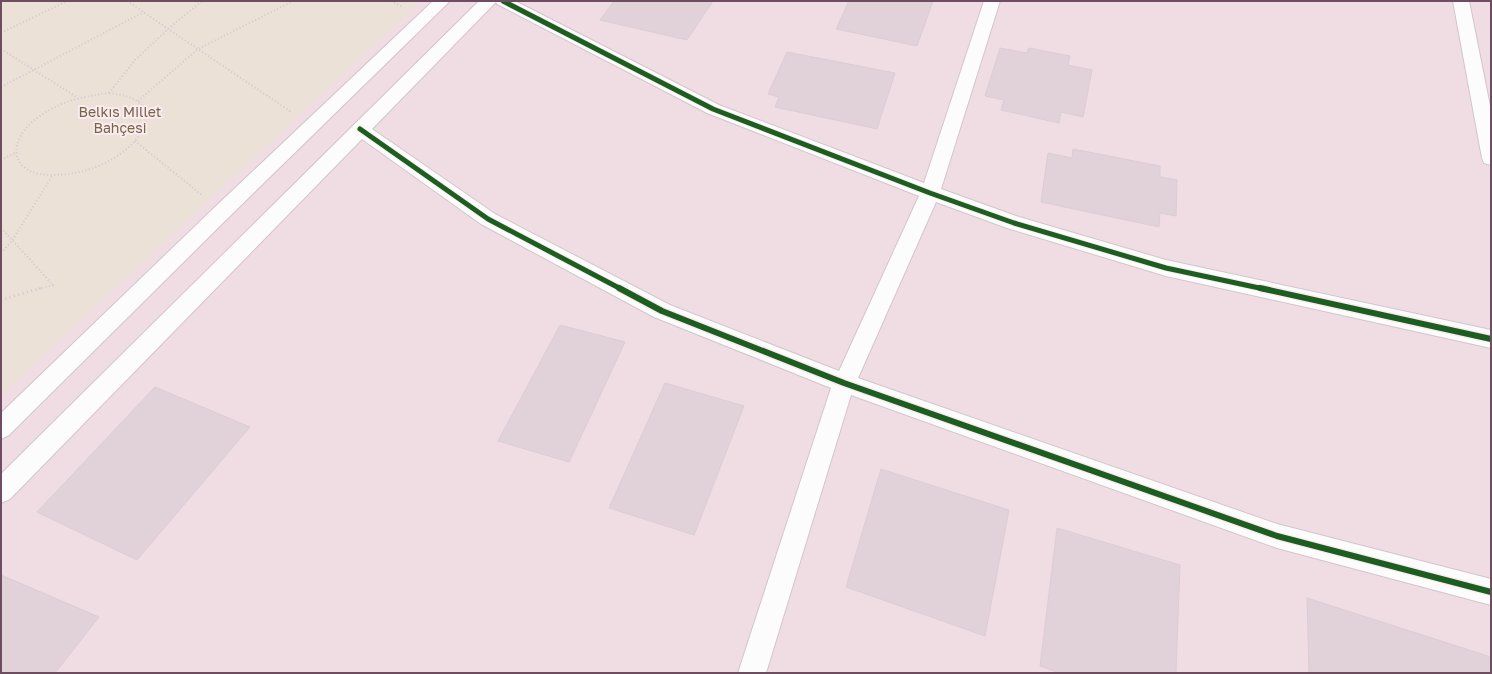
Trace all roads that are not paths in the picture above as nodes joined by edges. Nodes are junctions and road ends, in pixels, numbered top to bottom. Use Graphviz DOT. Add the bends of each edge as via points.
graph roads {
  1 [pos="442,1"];
  2 [pos="488,1"];
  3 [pos="503,1"];
  4 [pos="992,1"];
  5 [pos="1461,1"];
  6 [pos="360,129"];
  7 [pos="1491,158"];
  8 [pos="930,193"];
  9 [pos="1491,339"];
  10 [pos="844,383"];
  11 [pos="1,428"];
  12 [pos="1,491"];
  13 [pos="1491,592"];
  14 [pos="752,673"];
  1 -- 11 [label="street"];
  2 -- 6 [label="street"];
  3 -- 8 [label="street" via="713,109"];
  4 -- 8 [label="street"];
  5 -- 7 [label="street"];
  6 -- 10 [label="street" via="488,220 655,307"];
  6 -- 12 [label="street"];
  8 -- 9 [label="street" via="1014,223 1166,268"];
  8 -- 10 [label="street"];
  10 -- 13 [label="street" via="1277,536"];
  10 -- 14 [label="street"];
}
